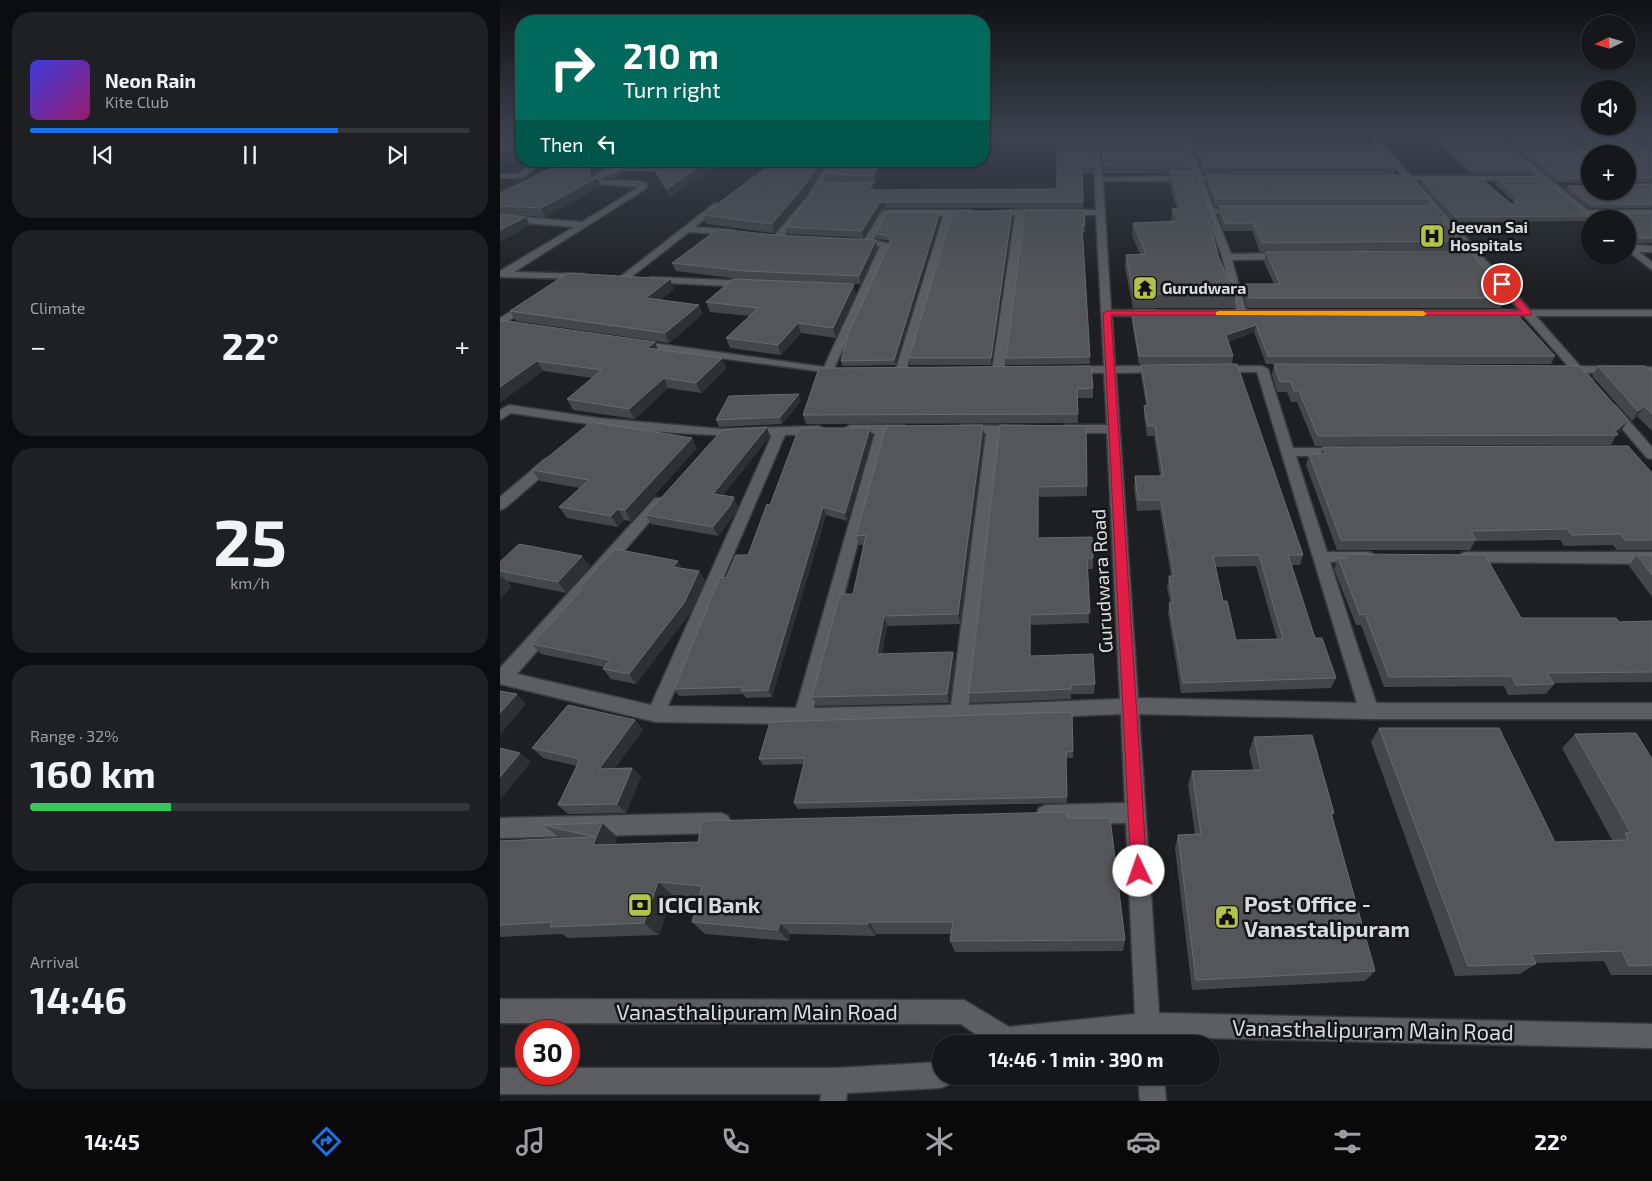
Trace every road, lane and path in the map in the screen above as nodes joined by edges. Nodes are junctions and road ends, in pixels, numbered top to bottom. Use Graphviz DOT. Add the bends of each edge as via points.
graph roads {
  1 [pos="644,186"];
  2 [pos="821,186"];
  3 [pos="1099,186"];
  4 [pos="1202,186"];
  5 [pos="1415,186"];
  6 [pos="1553,186"];
  7 [pos="725,201"];
  8 [pos="1582,210"];
  9 [pos="1209,211"];
  10 [pos="1249,211"];
  11 [pos="1020,212"];
  12 [pos="1101,212"];
  13 [pos="948,213"];
  14 [pos="1652,213"];
  15 [pos="1636,214"];
  16 [pos="500,218"];
  17 [pos="584,225"];
  18 [pos="688,229"];
  19 [pos="742,234"];
  20 [pos="778,238"];
  21 [pos="847,242"];
  22 [pos="867,243"];
  23 [pos="1636,248"];
  24 [pos="1652,249"];
  25 [pos="1636,254"];
  26 [pos="1296,256"];
  27 [pos="1227,257"];
  28 [pos="1652,267"];
  29 [pos="502,274"];
  30 [pos="570,276"];
  31 [pos="596,278"];
  32 [pos="759,285"];
  33 [pos="554,287"];
  34 [pos="539,297"];
  35 [pos="1107,313"];
  36 [pos="1165,313"];
  37 [pos="1652,313"];
  38 [pos="1242,314"];
  39 [pos="1488,314"];
  40 [pos="1528,314"];
  41 [pos="500,323"];
  42 [pos="519,327"];
  43 [pos="625,342"];
  44 [pos="1110,369"];
  45 [pos="1177,369"];
  46 [pos="1205,369"];
  47 [pos="1557,369"];
  48 [pos="1576,369"];
  49 [pos="1064,370"];
  50 [pos="998,371"];
  51 [pos="901,372"];
  52 [pos="1650,372"];
  53 [pos="503,411"];
  54 [pos="597,422"];
  55 [pos="882,429"];
  56 [pos="919,429"];
  57 [pos="947,429"];
  58 [pos="993,429"];
  59 [pos="1030,429"];
  60 [pos="1048,429"];
  61 [pos="1113,429"];
  62 [pos="781,430"];
  63 [pos="721,432"];
  64 [pos="582,434"];
  65 [pos="708,447"];
  66 [pos="1629,451"];
  67 [pos="1287,452"];
  68 [pos="1355,452"];
  69 [pos="1650,453"];
  70 [pos="560,454"];
  71 [pos="668,491"];
  72 [pos="500,505"];
  73 [pos="1321,557"];
  74 [pos="1379,557"];
  75 [pos="1447,557"];
  76 [pos="1652,558"];
  77 [pos="502,677"];
  78 [pos="1130,706"];
  79 [pos="1369,711"];
  80 [pos="1652,711"];
  81 [pos="959,713"];
  82 [pos="656,714"];
  83 [pos="803,716"];
  84 [pos="1135,813"];
  85 [pos="1026,816"];
  86 [pos="738,822"];
  87 [pos="500,828"];
  88 [pos="500,1011"];
  89 [pos="1148,1034"];
  90 [pos="993,1035"];
  91 [pos="1130,1035"];
  92 [pos="1652,1036"];
  93 [pos="932,1076"];
  94 [pos="500,1081"];
  95 [pos="1152,1085"];
  96 [pos="835,1091"];
  97 [pos="1153,1101"];
  1 -- 17 [label="street"];
  2 -- 20 [label="street"];
  3 -- 12 [label="street, Gurudwara Road"];
  4 -- 9 [label="street"];
  5 -- 40 [label="street" via="1471,255"];
  6 -- 8 [label="street"];
  7 -- 18 [label="street"];
  9 -- 10 [label="street"];
  9 -- 27 [label="street"];
  11 -- 12 [label="street"];
  11 -- 13 [label="street"];
  11 -- 50 [label="street"];
  12 -- 35 [label="street, Gurudwara Road"];
  13 -- 22 [label="street" via="885,213"];
  13 -- 51 [label="street"];
  14 -- 15 [label="street"];
  16 -- 17 [label="street"];
  17 -- 29 [label="street"];
  18 -- 19 [label="street"];
  18 -- 32 [label="street" via="619,279"];
  21 -- 22 [label="street"];
  22 -- 43 [label="street" via="886,244 860,289 833,371"];
  23 -- 24 [label="street"];
  25 -- 28 [label="street"];
  26 -- 27 [label="street"];
  27 -- 38 [label="street"];
  29 -- 30 [label="street"];
  30 -- 31 [label="street"];
  30 -- 33 [label="street"];
  34 -- 41 [label="street"];
  35 -- 36 [label="street"];
  35 -- 44 [label="street, Gurudwara Road"];
  37 -- 40 [label="street"];
  39 -- 40 [label="street"];
  40 -- 48 [label="street"];
  41 -- 42 [label="street"];
  44 -- 45 [label="street"];
  44 -- 49 [label="street"];
  44 -- 61 [label="street, Gurudwara Road"];
  46 -- 67 [label="street" via="1267,369"];
  47 -- 48 [label="street"];
  48 -- 52 [label="street"];
  48 -- 69 [label="street"];
  53 -- 54 [label="street"];
  54 -- 63 [label="street"];
  54 -- 64 [label="street"];
  55 -- 56 [label="street"];
  55 -- 62 [label="street"];
  55 -- 83 [label="street"];
  57 -- 58 [label="street"];
  58 -- 59 [label="street"];
  58 -- 81 [label="street"];
  60 -- 61 [label="street"];
  61 -- 78 [label="street, Gurudwara Road"];
  62 -- 63 [label="street"];
  62 -- 82 [label="street"];
  63 -- 65 [label="street"];
  66 -- 69 [label="street"];
  67 -- 68 [label="street"];
  67 -- 73 [label="street"];
  70 -- 72 [label="street"];
  71 -- 77 [label="street"];
  73 -- 74 [label="street"];
  73 -- 79 [label="street"];
  75 -- 76 [label="street"];
  77 -- 82 [label="street"];
  78 -- 79 [label="street"];
  78 -- 81 [label="street"];
  78 -- 84 [label="street, Gurudwara Road"];
  79 -- 80 [label="street"];
  81 -- 83 [label="street"];
  82 -- 83 [label="street"];
  84 -- 85 [label="street"];
  84 -- 89 [label="street, Gurudwara Road"];
  86 -- 87 [label="street"];
  88 -- 90 [label="street, Vanasthalipuram Main Road" via="964,1012"];
  89 -- 91 [label="street, Vanasthalipuram Main Road"];
  89 -- 92 [label="street, Vanasthalipuram Main Road"];
  93 -- 96 [label="street"];
  94 -- 96 [label="street"];
  95 -- 97 [label="street"];
}
